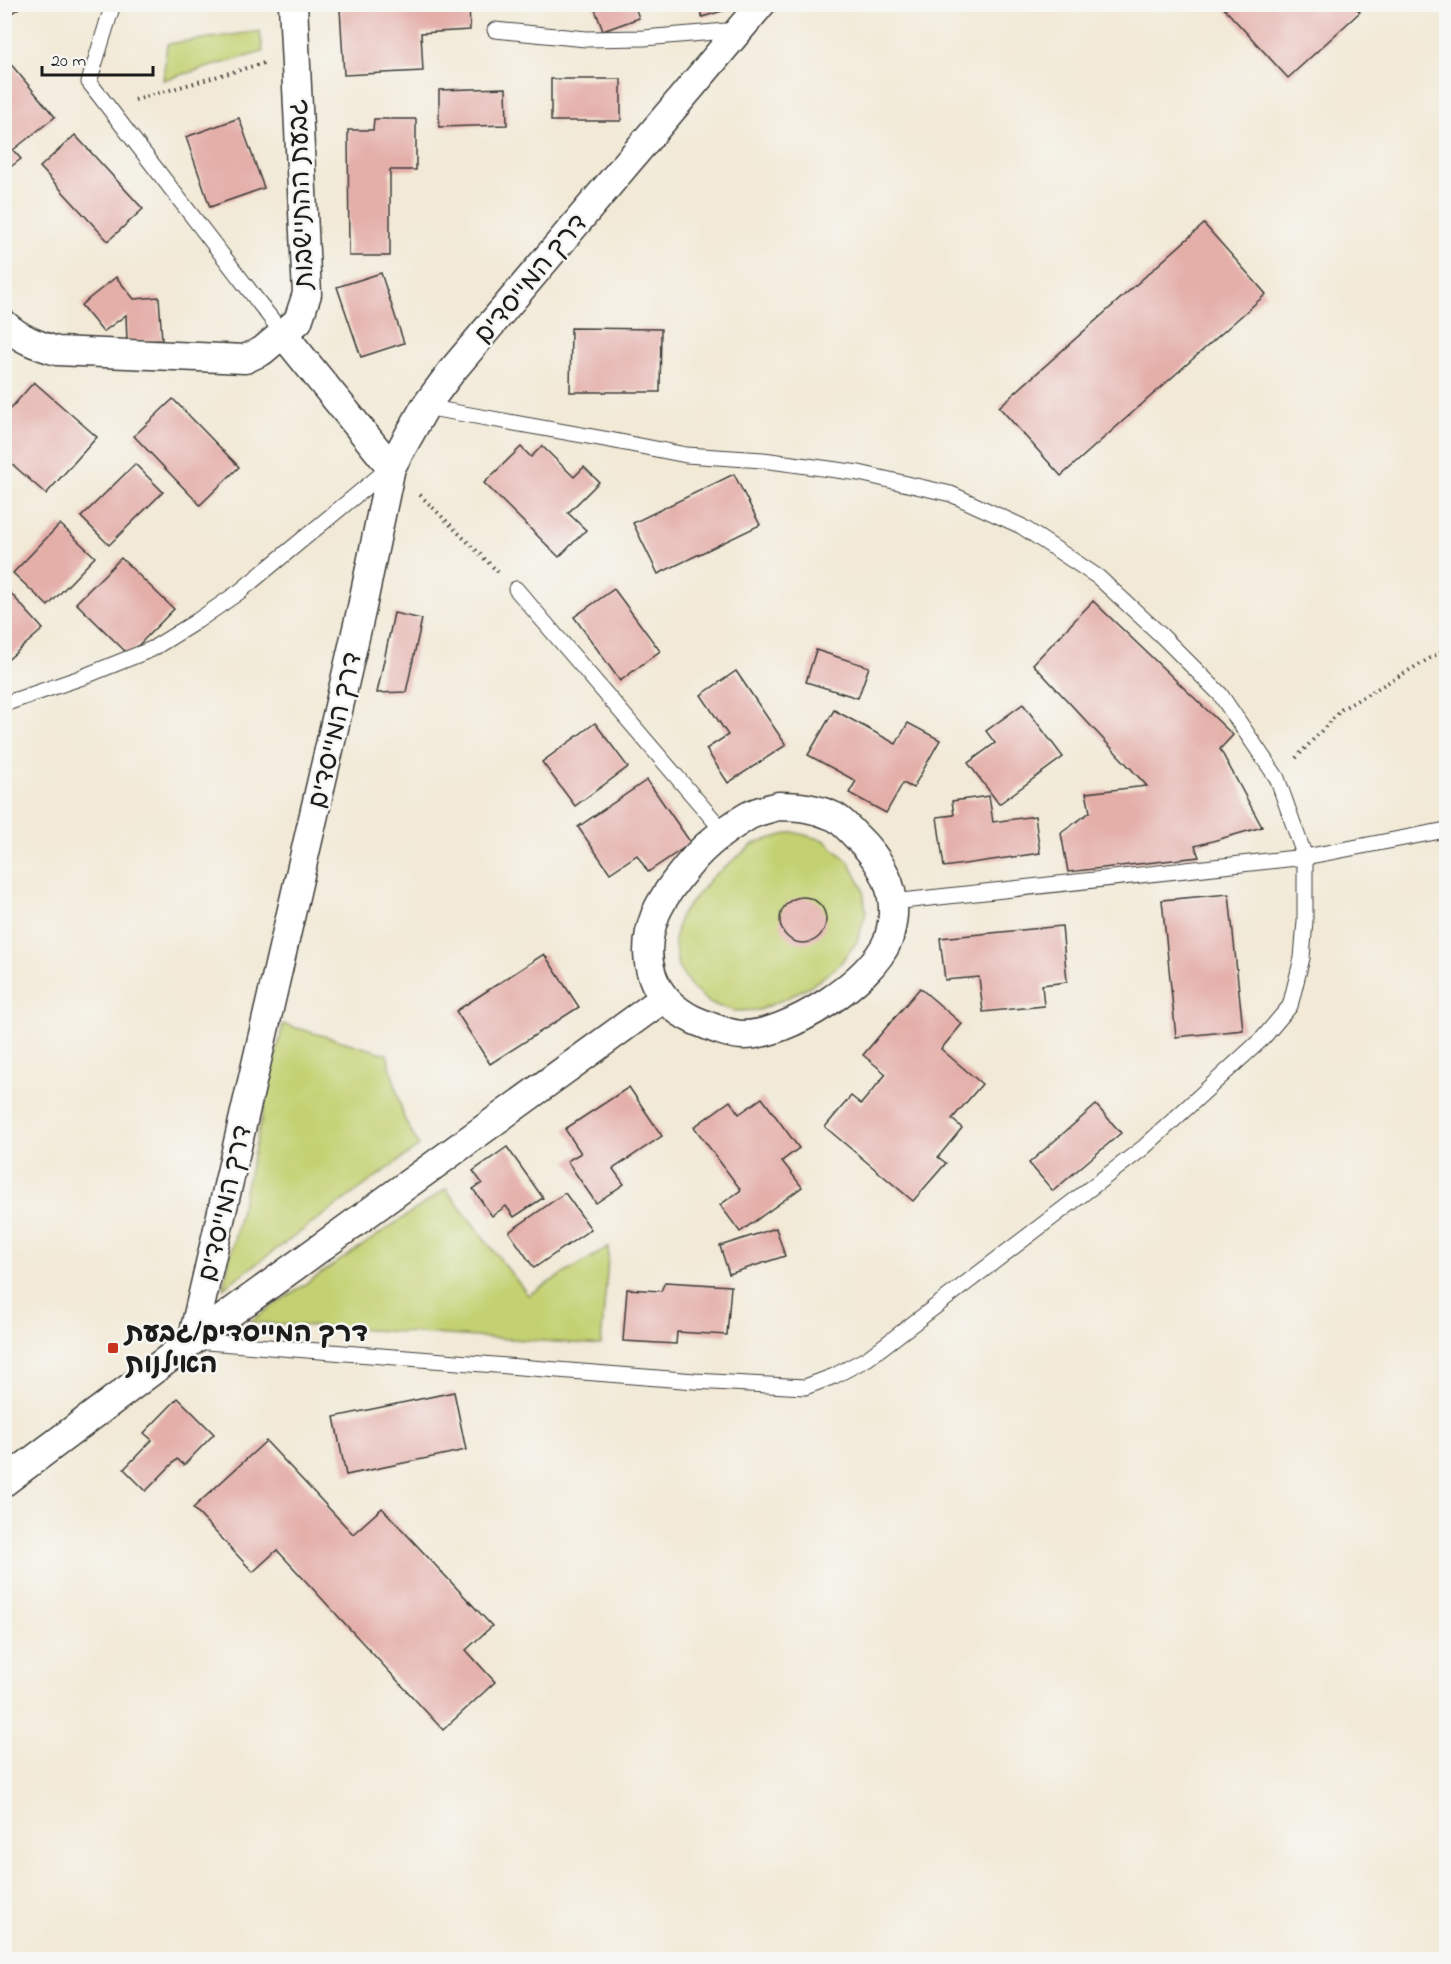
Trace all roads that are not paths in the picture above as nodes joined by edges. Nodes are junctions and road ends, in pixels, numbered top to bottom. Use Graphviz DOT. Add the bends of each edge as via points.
graph roads {
  1 [pos="113,4"];
  2 [pos="293,4"];
  3 [pos="761,4"];
  4 [pos="495,30"];
  5 [pos="740,30"];
  6 [pos="4,324"];
  7 [pos="283,334"];
  8 [pos="425,407"];
  9 [pos="391,467"];
  10 [pos="516,589"];
  11 [pos="4,704"];
  12 [pos="1446,830"];
  13 [pos="724,832"];
  14 [pos="1305,857"];
  15 [pos="893,902"];
  16 [pos="664,998"];
  17 [pos="192,1341"];
  18 [pos="4,1482"];
  1 -- 7 [label="lane" via="89,82"];
  2 -- 7 [label="street, גבעת ההתיישבות" via="307,294 298,321"];
  3 -- 5 [label="street, דרך המייסדים"];
  4 -- 5 [label="lane" via="586,39"];
  5 -- 8 [label="street, דרך המייסדים"];
  6 -- 7 [label="street, גבעת ההתיישבות" via="14,334 57,351 245,358 262,351"];
  7 -- 9 [label="street"];
  8 -- 9 [label="street, דרך המייסדים"];
  8 -- 14 [label="lane" via="686,455 859,473 951,494 1021,526 1098,577 1220,694 1277,778"];
  9 -- 11 [label="lane" via="239,592 152,649"];
  9 -- 17 [label="street, דרך המייסדים"];
  10 -- 13 [label="lane"];
  12 -- 14 [label="lane"];
  13 -- 15 [label="street" via="750,814 778,806 808,806 837,818 866,845 883,869"];
  13 -- 16 [label="street" via="692,860 656,914 649,940 649,964"];
  14 -- 15 [label="lane"];
  14 -- 17 [label="lane" via="1302,958 1290,1006 1263,1038 1143,1148 868,1358 834,1376 805,1387"];
  15 -- 16 [label="street" via="889,940 874,964 828,1004 790,1024 741,1035 711,1028 686,1016"];
  16 -- 17 [label="street"];
  17 -- 18 [label="street"];
}
